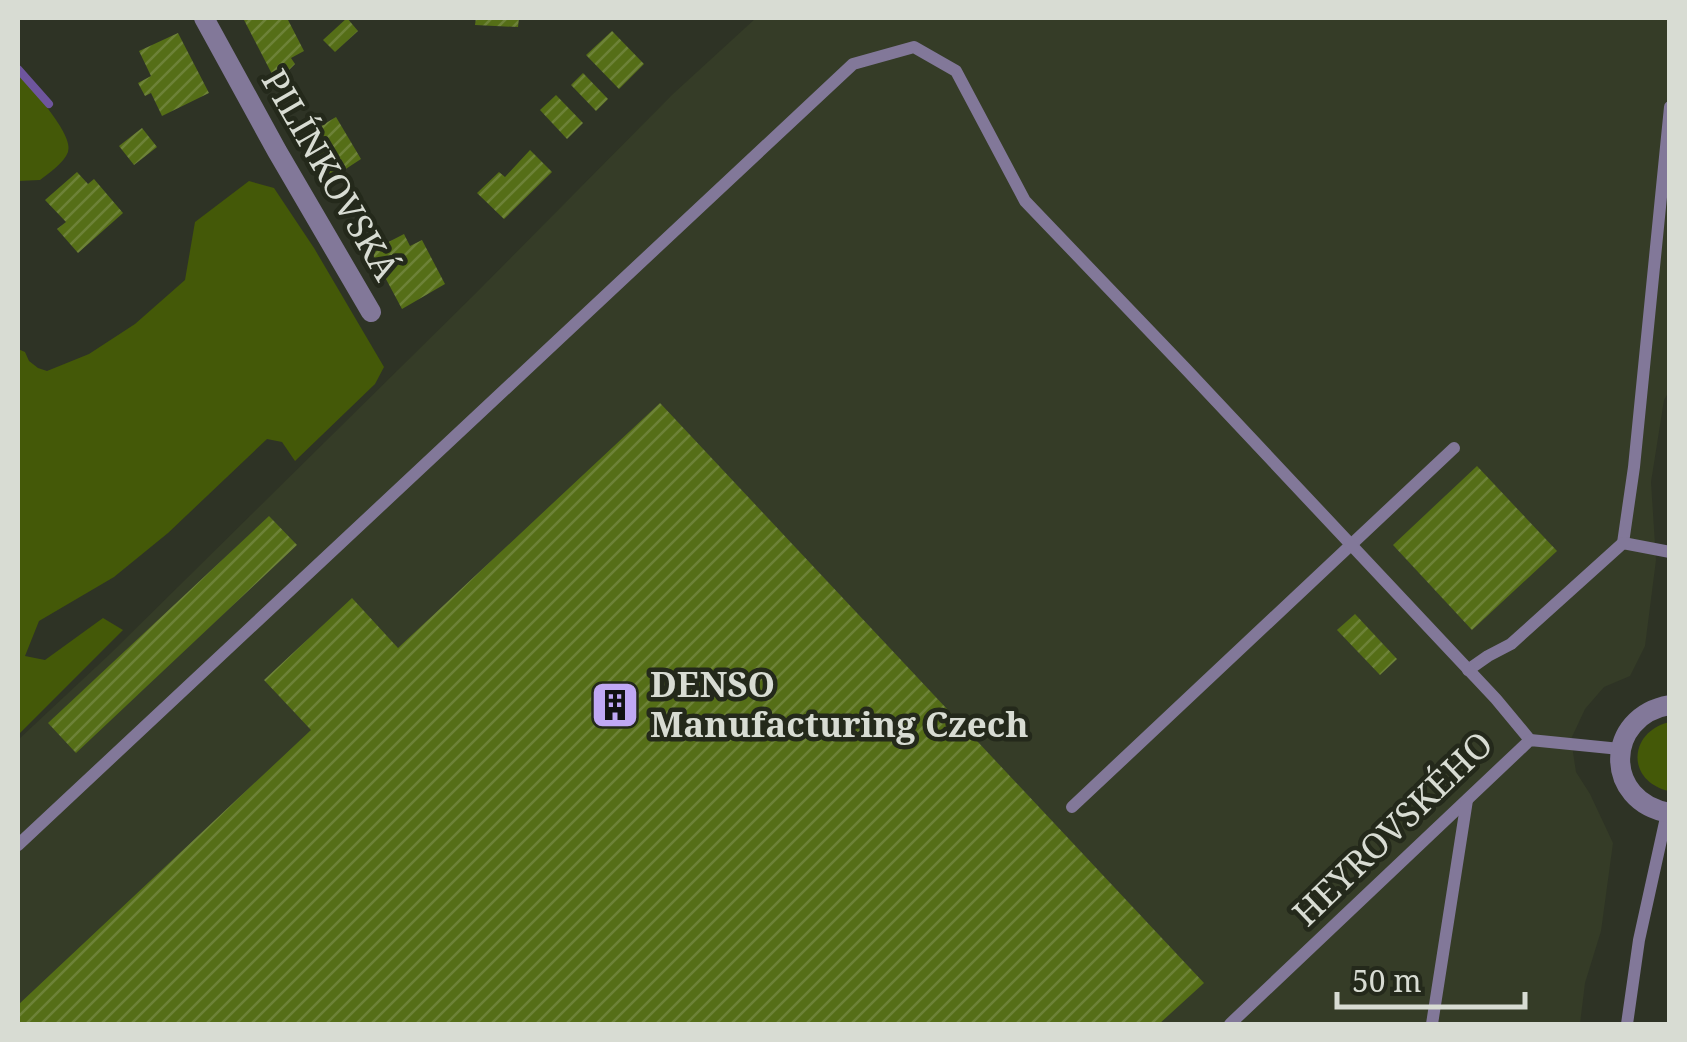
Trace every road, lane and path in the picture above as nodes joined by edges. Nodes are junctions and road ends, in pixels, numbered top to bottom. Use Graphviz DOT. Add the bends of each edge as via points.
graph roads {
  1 [pos="204,18"];
  2 [pos="1670,108"];
  3 [pos="371,312"];
  4 [pos="1454,448"];
  5 [pos="1623,543"];
  6 [pos="1350,545"];
  7 [pos="1670,552"];
  8 [pos="1468,670"];
  9 [pos="1670,705"];
  10 [pos="1530,740"];
  11 [pos="1620,749"];
  12 [pos="1468,800"];
  13 [pos="1072,807"];
  14 [pos="1668,813"];
  15 [pos="18,845"];
  16 [pos="1230,1024"];
  17 [pos="1432,1024"];
  18 [pos="1627,1024"];
  1 -- 3 [label="street, PILÍNKOVSKÁ"];
  2 -- 5 [label="lane"];
  4 -- 6 [label="lane"];
  5 -- 7 [label="lane"];
  5 -- 8 [label="lane" via="1512,644"];
  6 -- 8 [label="lane"];
  6 -- 13 [label="lane"];
  6 -- 15 [label="lane" via="1025,201 956,72 914,47 853,64"];
  8 -- 10 [label="lane"];
  9 -- 11 [label="street" via="1637,720"];
  10 -- 11 [label="lane, HEYROVSKÉHO"];
  10 -- 12 [label="lane, HEYROVSKÉHO"];
  11 -- 14 [label="street" via="1630,791"];
  12 -- 16 [label="lane, HEYROVSKÉHO"];
  12 -- 17 [label="lane"];
  14 -- 18 [label="lane" via="1638,940"];
}
